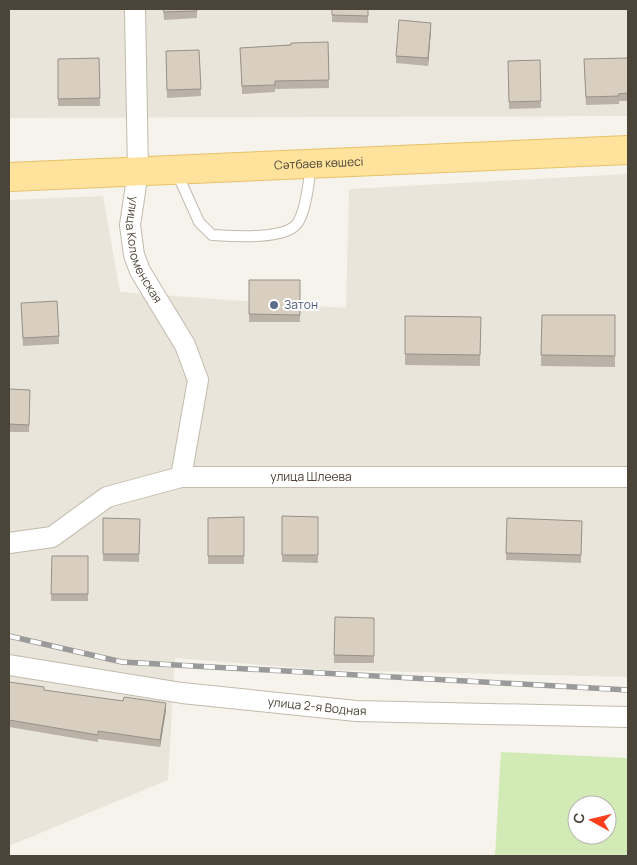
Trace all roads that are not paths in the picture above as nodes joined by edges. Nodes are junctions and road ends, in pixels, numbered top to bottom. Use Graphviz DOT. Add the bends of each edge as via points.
graph roads {
  1 [pos="135,9"];
  2 [pos="628,150"];
  3 [pos="312,164"];
  4 [pos="176,170"];
  5 [pos="138,172"];
  6 [pos="9,177"];
  7 [pos="628,476"];
  8 [pos="182,477"];
  9 [pos="9,543"];
  10 [pos="9,665"];
  11 [pos="628,717"];
  1 -- 5 [label="street, улица Коломенская"];
  2 -- 3 [label="main road, Сәтбаев көшесі"];
  3 -- 4 [label="main road, Сәтбаев көшесі"];
  3 -- 4 [label="lane" via="297,224 286,232 271,234 212,234 199,222"];
  4 -- 5 [label="main road, Сәтбаев көшесі"];
  5 -- 6 [label="main road, Сәтбаев көшесі"];
  5 -- 8 [label="street, улица Коломенская" via="130,225 134,255 140,271 185,345 198,380"];
  7 -- 8 [label="street, улица Шлеева"];
  8 -- 9 [label="street, улица Шлеева" via="106,497 52,537"];
  10 -- 11 [label="street, улица 2-я Водная" via="182,693 356,710"];
}
